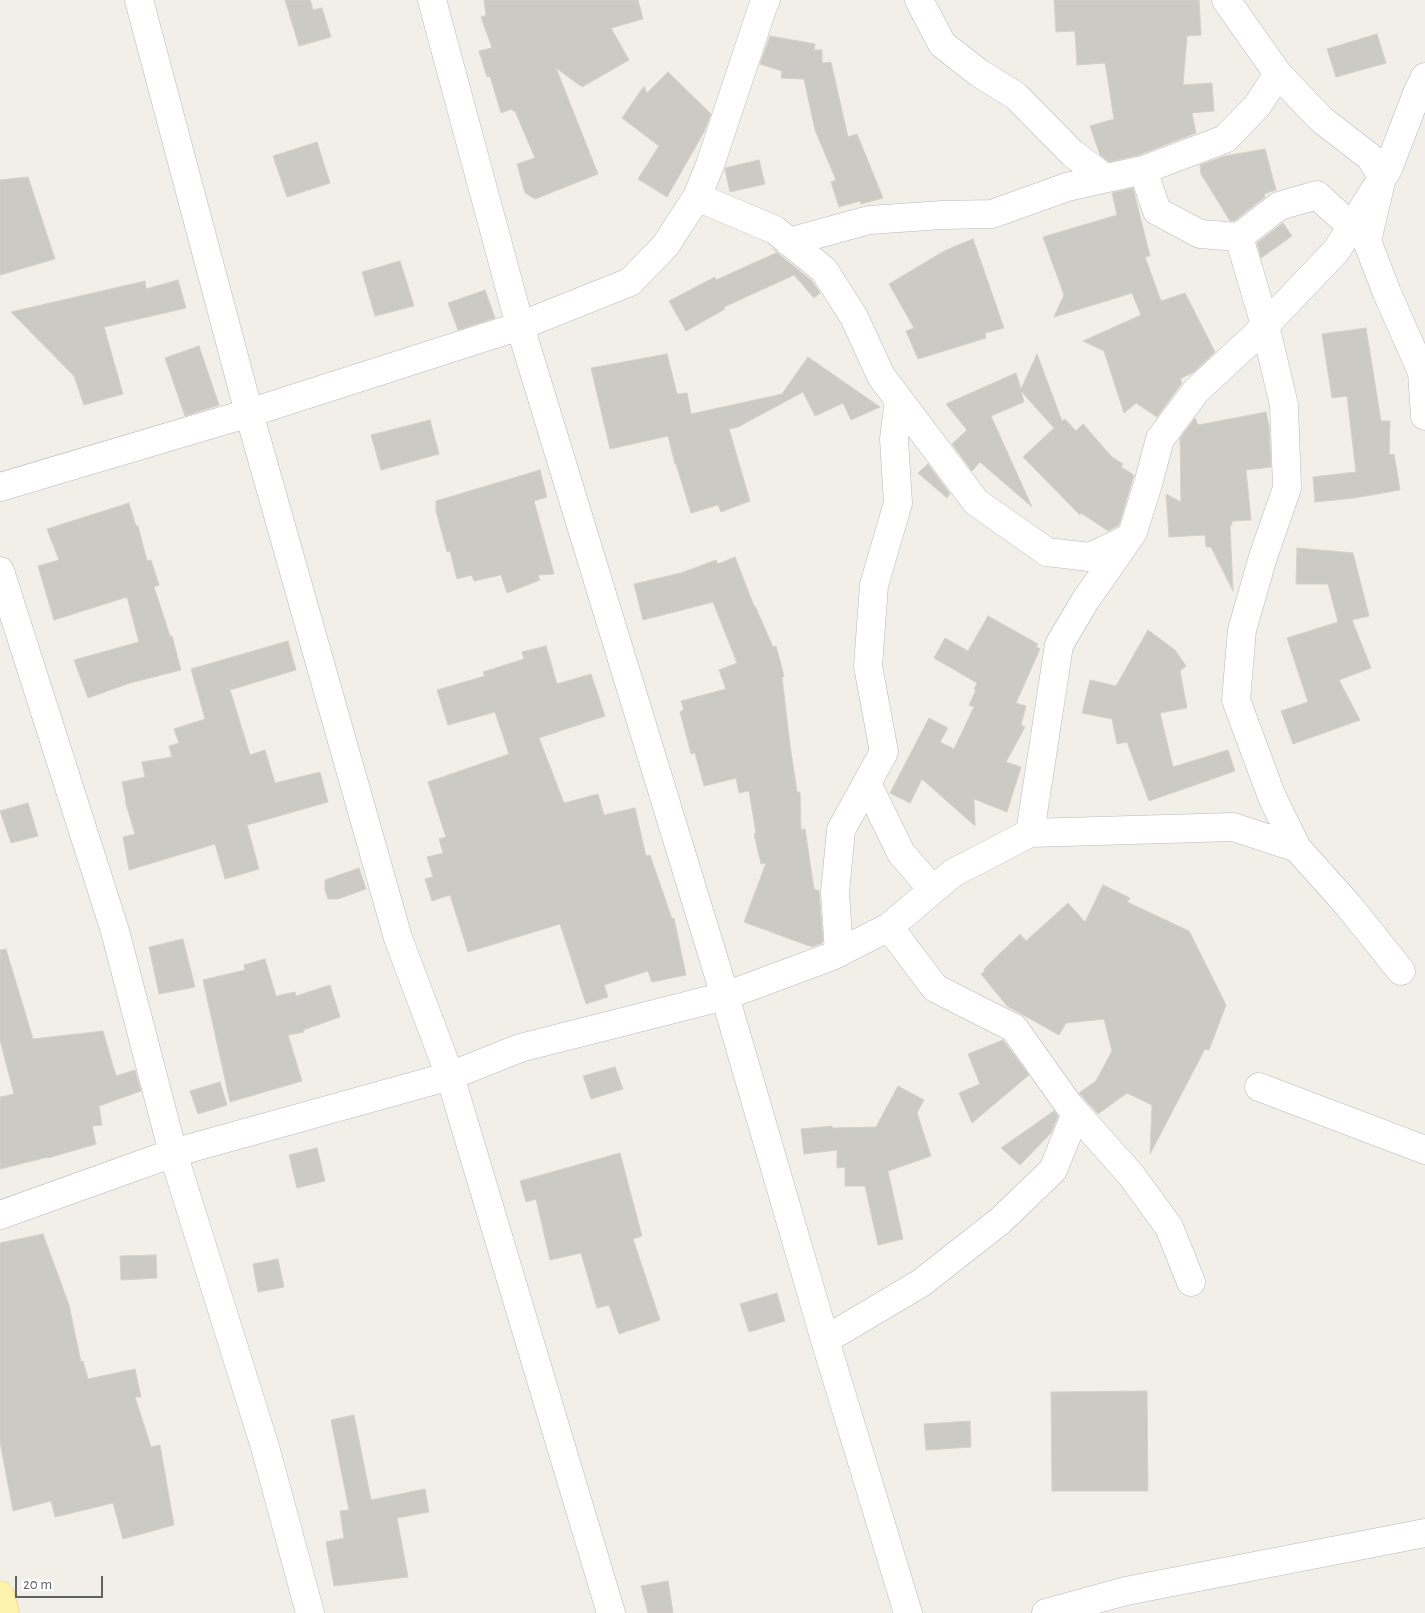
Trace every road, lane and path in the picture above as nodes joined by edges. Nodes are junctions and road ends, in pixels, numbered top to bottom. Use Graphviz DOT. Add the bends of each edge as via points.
graph roads {
  1 [pos="139,0"];
  2 [pos="432,0"];
  3 [pos="919,0"];
  4 [pos="1226,0"];
  5 [pos="771,2"];
  6 [pos="1278,74"];
  7 [pos="1425,77"];
  8 [pos="1143,170"];
  9 [pos="1382,177"];
  10 [pos="1106,178"];
  11 [pos="697,197"];
  12 [pos="1360,233"];
  13 [pos="1239,237"];
  14 [pos="789,242"];
  15 [pos="1265,325"];
  16 [pos="520,326"];
  17 [pos="899,400"];
  18 [pos="249,413"];
  19 [pos="1425,416"];
  20 [pos="0,487"];
  21 [pos="1128,539"];
  22 [pos="0,571"];
  23 [pos="867,783"];
  24 [pos="1030,833"];
  25 [pos="1297,848"];
  26 [pos="933,890"];
  27 [pos="889,927"];
  28 [pos="839,953"];
  29 [pos="1401,971"];
  30 [pos="725,996"];
  31 [pos="450,1076"];
  32 [pos="1259,1087"];
  33 [pos="1076,1113"];
  34 [pos="1425,1150"];
  35 [pos="173,1152"];
  36 [pos="0,1215"];
  37 [pos="1191,1282"];
  38 [pos="825,1340"];
  39 [pos="1425,1533"];
  40 [pos="0,1595"];
  41 [pos="5,1613"];
  42 [pos="310,1613"];
  43 [pos="610,1613"];
  44 [pos="908,1613"];
  45 [pos="1046,1613"];
  1 -- 18 [label="street"];
  2 -- 16 [label="street"];
  3 -- 10 [label="street" via="942,44 1016,96 1072,154"];
  4 -- 6 [label="street"];
  5 -- 11 [label="street"];
  6 -- 8 [label="street" via="1257,106 1225,139"];
  6 -- 9 [label="street" via="1322,120 1370,157"];
  7 -- 9 [label="street"];
  8 -- 10 [label="street"];
  8 -- 13 [label="street" via="1157,211 1200,234"];
  9 -- 12 [label="street"];
  10 -- 14 [label="street" via="1067,187 992,214 869,220"];
  11 -- 14 [label="street" via="775,230"];
  11 -- 16 [label="street" via="665,246 630,282"];
  12 -- 13 [label="street" via="1317,195 1279,206"];
  12 -- 15 [label="street" via="1336,251"];
  12 -- 19 [label="street" via="1422,372"];
  13 -- 15 [label="street"];
  14 -- 17 [label="street" via="824,270 854,317 881,376"];
  15 -- 21 [label="street" via="1196,391 1160,438 1133,532"];
  15 -- 25 [label="street" via="1284,405 1287,488 1242,630 1236,700 1272,796"];
  16 -- 18 [label="street"];
  16 -- 30 [label="street"];
  17 -- 21 [label="street" via="976,502 1047,552 1090,558"];
  17 -- 23 [label="street" via="894,439 898,503 874,585 868,666 884,752"];
  18 -- 20 [label="street"];
  18 -- 31 [label="street" via="398,938"];
  21 -- 24 [label="street" via="1059,645"];
  22 -- 35 [label="street" via="115,931"];
  23 -- 26 [label="street" via="901,853"];
  23 -- 28 [label="street" via="841,830 835,892"];
  24 -- 25 [label="street" via="1233,827"];
  24 -- 26 [label="street" via="953,873"];
  25 -- 29 [label="street" via="1348,904"];
  26 -- 27 [label="street"];
  27 -- 28 [label="street"];
  27 -- 33 [label="street" via="935,988 1014,1028"];
  28 -- 30 [label="street"];
  30 -- 31 [label="street" via="520,1048"];
  30 -- 38 [label="street"];
  31 -- 35 [label="street"];
  31 -- 43 [label="street"];
  32 -- 34 [label="street"];
  33 -- 37 [label="street" via="1131,1175 1169,1227"];
  33 -- 38 [label="street" via="1053,1170 1000,1221 921,1283"];
  35 -- 36 [label="street"];
  35 -- 42 [label="street" via="265,1447"];
  38 -- 44 [label="street"];
  39 -- 45 [label="street" via="1126,1591"];
  40 -- 41 [label="main road"];
}
